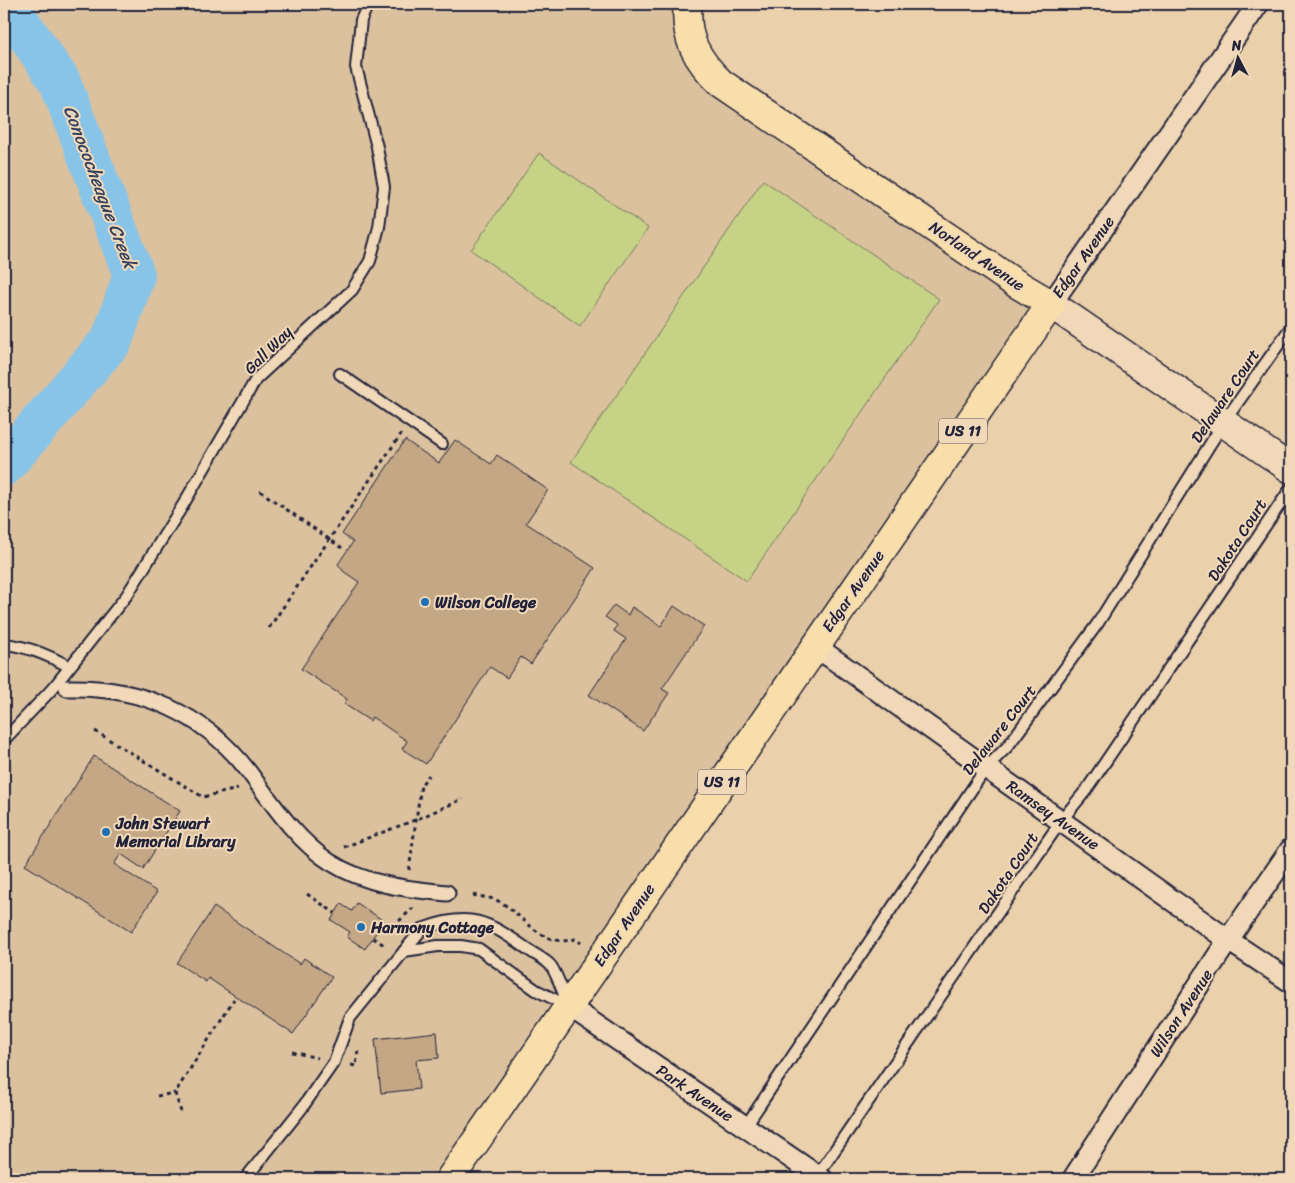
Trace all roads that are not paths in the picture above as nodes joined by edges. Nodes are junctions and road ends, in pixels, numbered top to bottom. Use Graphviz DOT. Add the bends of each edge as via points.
graph roads {
  1 [pos="368,4"];
  2 [pos="1258,4"];
  3 [pos="687,14"];
  4 [pos="1051,304"];
  5 [pos="1291,327"];
  6 [pos="340,374"];
  7 [pos="1224,422"];
  8 [pos="442,444"];
  9 [pos="1291,469"];
  10 [pos="1291,488"];
  11 [pos="4,644"];
  12 [pos="815,646"];
  13 [pos="68,666"];
  14 [pos="60,688"];
  15 [pos="4,740"];
  16 [pos="986,768"];
  17 [pos="1061,821"];
  18 [pos="1291,849"];
  19 [pos="447,893"];
  20 [pos="1228,940"];
  21 [pos="404,952"];
  22 [pos="1291,982"];
  23 [pos="568,1006"];
  24 [pos="745,1127"];
  25 [pos="819,1178"];
  26 [pos="245,1179"];
  27 [pos="450,1179"];
  28 [pos="1073,1179"];
  1 -- 13 [label="lane, Gall Way" via="361,20 356,67 384,187 379,227 370,261 352,290 256,379 184,506 127,595"];
  2 -- 4 [label="street, Edgar Avenue"];
  3 -- 4 [label="main road, Norland Avenue" via="690,41 697,56 721,83"];
  4 -- 7 [label="main road, Norland Avenue"];
  4 -- 12 [label="main road, Edgar Avenue / US 11"];
  5 -- 7 [label="lane, Delaware Court"];
  6 -- 8 [label="lane"];
  7 -- 9 [label="main road, Norland Avenue"];
  7 -- 16 [label="lane, Delaware Court" via="1098,623 1008,746"];
  10 -- 17 [label="lane, Dakota Court" via="1087,789"];
  11 -- 13 [label="lane" via="20,645"];
  12 -- 16 [label="street, Ramsey Avenue"];
  12 -- 23 [label="main road, Edgar Avenue / US 11"];
  13 -- 14 [label="lane, Gall Way"];
  14 -- 15 [label="lane, Gall Way"];
  14 -- 19 [label="street" via="119,690 182,713 232,750 294,830 330,862 381,884"];
  16 -- 17 [label="street, Ramsey Avenue"];
  16 -- 24 [label="lane, Delaware Court"];
  17 -- 20 [label="street, Ramsey Avenue"];
  17 -- 25 [label="lane, Dakota Court"];
  18 -- 20 [label="street, Wilson Avenue"];
  20 -- 22 [label="street, Ramsey Avenue"];
  20 -- 28 [label="street, Wilson Avenue"];
  21 -- 23 [label="lane" via="438,946 479,949 536,990"];
  21 -- 23 [label="lane" via="422,929 438,923 478,921 495,927 551,966"];
  21 -- 26 [label="lane" via="350,1018 334,1062"];
  23 -- 24 [label="street, Park Avenue"];
  23 -- 27 [label="main road, Edgar Avenue / US 11"];
  24 -- 25 [label="street, Park Avenue"];
}
